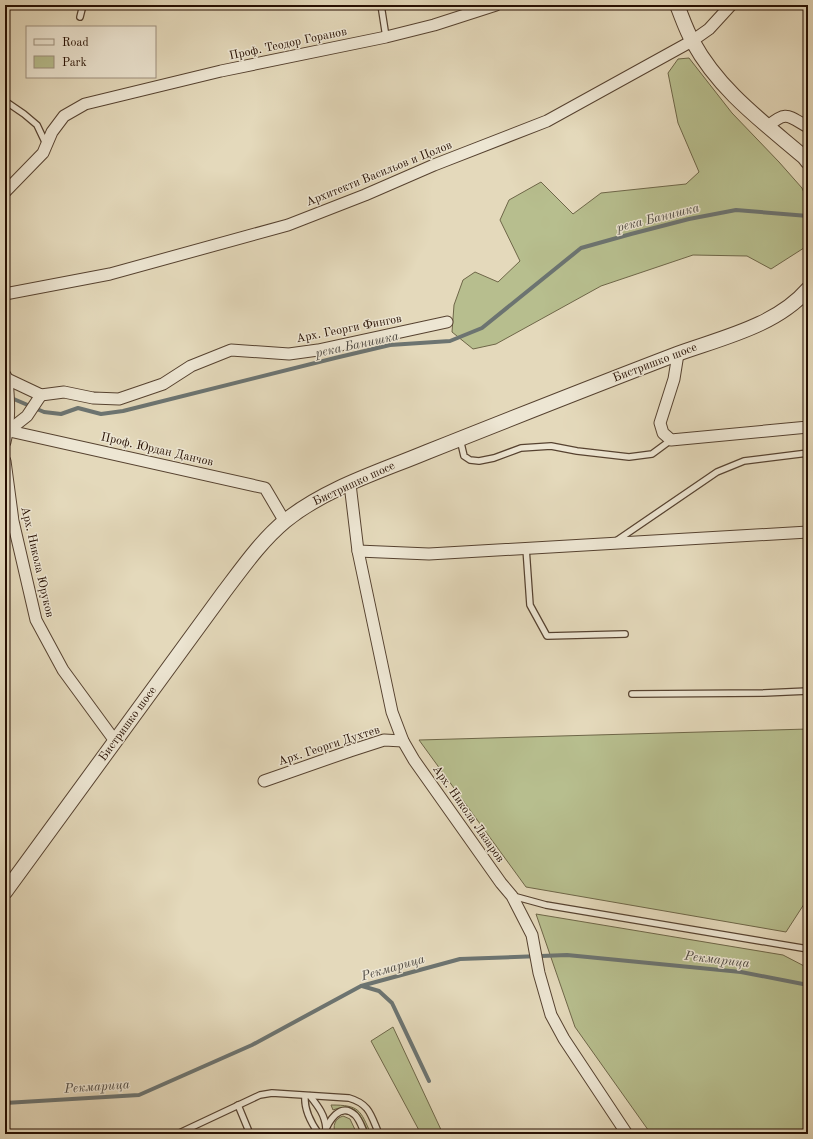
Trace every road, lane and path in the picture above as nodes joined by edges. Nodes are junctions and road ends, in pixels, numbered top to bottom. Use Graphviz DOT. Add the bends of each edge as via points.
graph roads {
  1 [pos="83,5"];
  2 [pos="381,5"];
  3 [pos="496,5"];
  4 [pos="677,5"];
  5 [pos="731,5"];
  6 [pos="80,17"];
  7 [pos="386,37"];
  8 [pos="692,41"];
  9 [pos="5,101"];
  10 [pos="768,126"];
  11 [pos="808,127"];
  12 [pos="46,144"];
  13 [pos="808,162"];
  14 [pos="5,192"];
  15 [pos="808,289"];
  16 [pos="5,294"];
  17 [pos="447,322"];
  18 [pos="678,354"];
  19 [pos="6,377"];
  20 [pos="41,395"];
  21 [pos="808,427"];
  22 [pos="6,430"];
  23 [pos="459,439"];
  24 [pos="671,440"];
  25 [pos="5,442"];
  26 [pos="808,453"];
  27 [pos="5,461"];
  28 [pos="350,484"];
  29 [pos="285,522"];
  30 [pos="808,532"];
  31 [pos="613,543"];
  32 [pos="526,548"];
  33 [pos="358,551"];
  34 [pos="625,634"];
  35 [pos="808,691"];
  36 [pos="632,694"];
  37 [pos="115,741"];
  38 [pos="403,741"];
  39 [pos="264,781"];
  40 [pos="5,892"];
  41 [pos="512,896"];
  42 [pos="808,948"];
  43 [pos="308,1096"];
  44 [pos="238,1105"];
  45 [pos="325,1131"];
  46 [pos="178,1134"];
  47 [pos="250,1134"];
  48 [pos="319,1134"];
  49 [pos="365,1134"];
  50 [pos="379,1134"];
  51 [pos="627,1134"];
  1 -- 6 [label="lane"];
  2 -- 7 [label="lane"];
  3 -- 7 [label="street, Проф. Теодор Горанов"];
  4 -- 8 [label="street"];
  5 -- 8 [label="street, Архитекти Васильов и Цолов" via="708,29"];
  7 -- 12 [label="street, Проф. Теодор Горанов" via="221,71 85,104 64,116"];
  8 -- 10 [label="street" via="727,90"];
  8 -- 16 [label="street, Архитекти Васильов и Цолов" via="547,121 288,225 110,274"];
  9 -- 12 [label="lane" via="37,125"];
  10 -- 11 [label="street" via="784,115"];
  10 -- 13 [label="street"];
  12 -- 14 [label="street, Проф. Теодор Горанов" via="43,154"];
  15 -- 18 [label="street, Бистришко шосе" via="795,302 757,325"];
  17 -- 20 [label="street, Арх. Георги Фингов" via="289,354 231,350 191,366 164,384 119,399 93,398 64,392"];
  18 -- 23 [label="street, Бистришко шосе"];
  18 -- 24 [label="street" via="674,379 660,423 664,433"];
  19 -- 20 [label="street"];
  19 -- 22 [label="street" via="9,413"];
  20 -- 22 [label="street" via="27,416"];
  21 -- 24 [label="street"];
  22 -- 25 [label="street"];
  22 -- 29 [label="street, Проф. Юрдан Данчов" via="265,488"];
  23 -- 24 [label="lane" via="464,456 479,461 521,448 551,446 629,457 652,454"];
  23 -- 28 [label="street, Бистришко шосе"];
  26 -- 31 [label="lane" via="744,461 717,472"];
  27 -- 37 [label="street, Арх. Никола Юруков" via="13,521 36,620 63,670"];
  28 -- 29 [label="street, Бистришко шосе" via="308,506"];
  28 -- 33 [label="street, Арх. Никола Лазаров"];
  29 -- 37 [label="street, Бистришко шосе" via="254,553"];
  30 -- 31 [label="street"];
  31 -- 32 [label="street"];
  32 -- 33 [label="street" via="429,554"];
  32 -- 34 [label="lane" via="530,605 547,636"];
  33 -- 38 [label="street, Арх. Никола Лазаров" via="392,712"];
  35 -- 36 [label="lane"];
  37 -- 40 [label="street, Бистришко шосе"];
  38 -- 39 [label="street, Арх. Георги Духтев" via="384,740"];
  38 -- 41 [label="street, Арх. Никола Лазаров"];
  41 -- 42 [label="lane" via="546,905"];
  41 -- 51 [label="street, Арх. Никола Лазаров" via="532,935 551,1015"];
  43 -- 44 [label="lane" via="266,1094"];
  43 -- 45 [label="lane" via="323,1114 326,1121"];
  43 -- 48 [label="lane" via="308,1114"];
  43 -- 50 [label="lane" via="350,1098 358,1101 369,1111"];
  44 -- 46 [label="lane"];
  44 -- 47 [label="lane"];
  45 -- 49 [label="lane" via="332,1117 346,1110 356,1116"];
}
